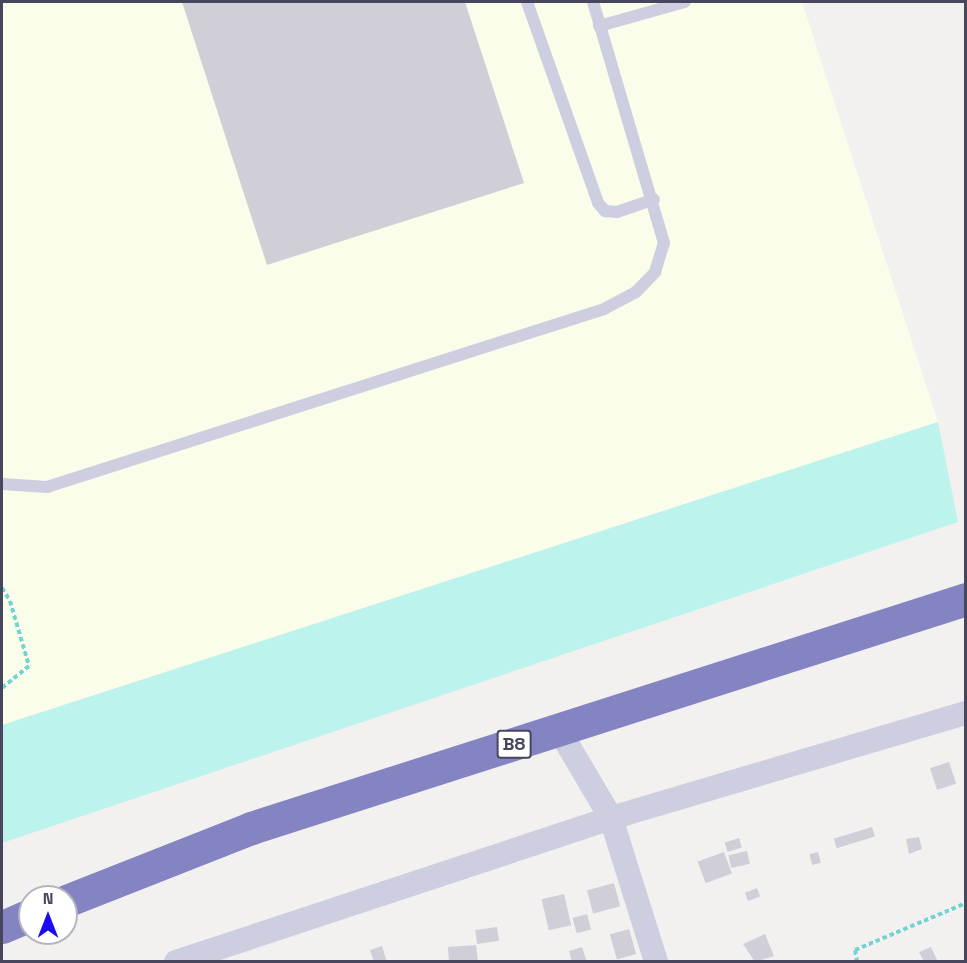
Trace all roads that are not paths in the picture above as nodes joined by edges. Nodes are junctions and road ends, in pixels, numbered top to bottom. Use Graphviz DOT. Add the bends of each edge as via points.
graph roads {
  1 [pos="527,2"];
  2 [pos="592,2"];
  3 [pos="685,2"];
  4 [pos="599,26"];
  5 [pos="654,199"];
  6 [pos="2,484"];
  7 [pos="966,600"];
  8 [pos="966,712"];
  9 [pos="559,730"];
  10 [pos="611,818"];
  11 [pos="78,896"];
  12 [pos="18,920"];
  13 [pos="2,927"];
  14 [pos="176,962"];
  15 [pos="656,962"];
  1 -- 5 [label="lane" via="598,203 605,211 617,212"];
  2 -- 4 [label="lane"];
  3 -- 4 [label="lane"];
  4 -- 5 [label="lane"];
  5 -- 6 [label="lane" via="664,243 655,272 636,292 604,309 47,487"];
  7 -- 9 [label="highway, B8"];
  8 -- 10 [label="street"];
  9 -- 10 [label="street"];
  9 -- 11 [label="highway, B8" via="251,828"];
  10 -- 14 [label="street"];
  10 -- 15 [label="street"];
  12 -- 13 [label="highway"];
}
